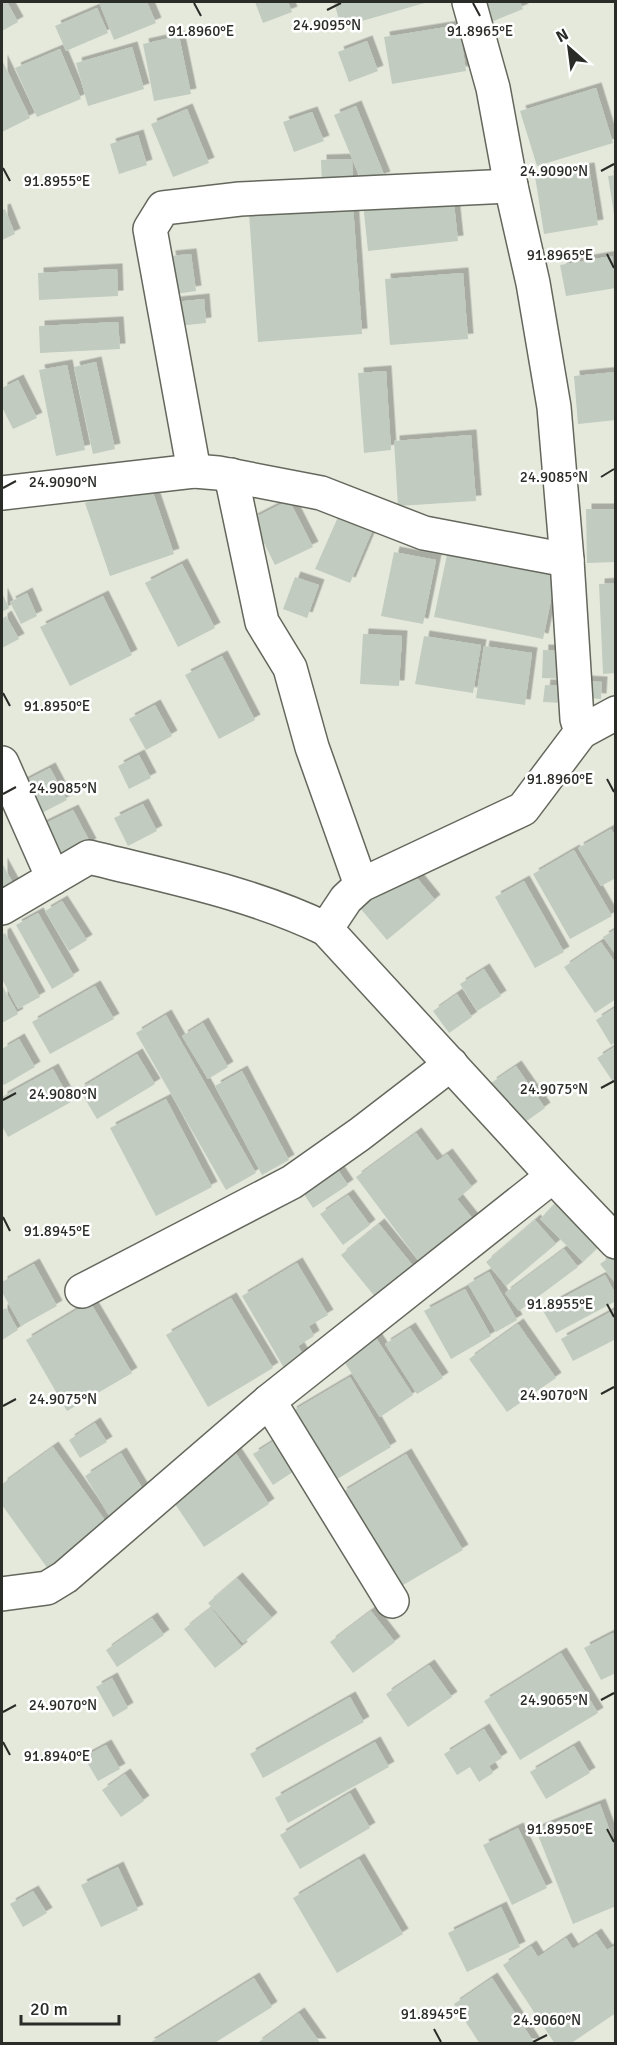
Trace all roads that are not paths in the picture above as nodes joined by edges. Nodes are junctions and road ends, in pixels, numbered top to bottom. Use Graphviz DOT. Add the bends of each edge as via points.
graph roads {
  1 [pos="469,2"];
  2 [pos="511,186"];
  3 [pos="194,471"];
  4 [pos="231,475"];
  5 [pos="2,493"];
  6 [pos="567,560"];
  7 [pos="615,713"];
  8 [pos="581,732"];
  9 [pos="2,763"];
  10 [pos="53,878"];
  11 [pos="361,885"];
  12 [pos="2,908"];
  13 [pos="326,929"];
  14 [pos="451,1064"];
  15 [pos="553,1176"];
  16 [pos="615,1242"];
  17 [pos="82,1291"];
  18 [pos="269,1401"];
  19 [pos="2,1594"];
  20 [pos="392,1601"];
  1 -- 2 [label="street" via="493,88"];
  2 -- 3 [label="street" via="240,199 163,208 150,229"];
  2 -- 6 [label="street" via="554,406"];
  3 -- 4 [label="street"];
  3 -- 5 [label="street"];
  4 -- 6 [label="street" via="321,493 424,533"];
  4 -- 11 [label="street" via="262,622 290,668 312,747"];
  6 -- 8 [label="street"];
  7 -- 8 [label="street"];
  8 -- 11 [label="street" via="523,809"];
  9 -- 10 [label="street"];
  10 -- 12 [label="street"];
  10 -- 13 [label="street" via="89,857 292,912"];
  11 -- 13 [label="street" via="346,899"];
  13 -- 14 [label="street"];
  14 -- 15 [label="street"];
  14 -- 17 [label="street" via="292,1182"];
  15 -- 16 [label="street"];
  15 -- 18 [label="street"];
  18 -- 19 [label="street" via="64,1577 47,1588"];
  18 -- 20 [label="street"];
}
